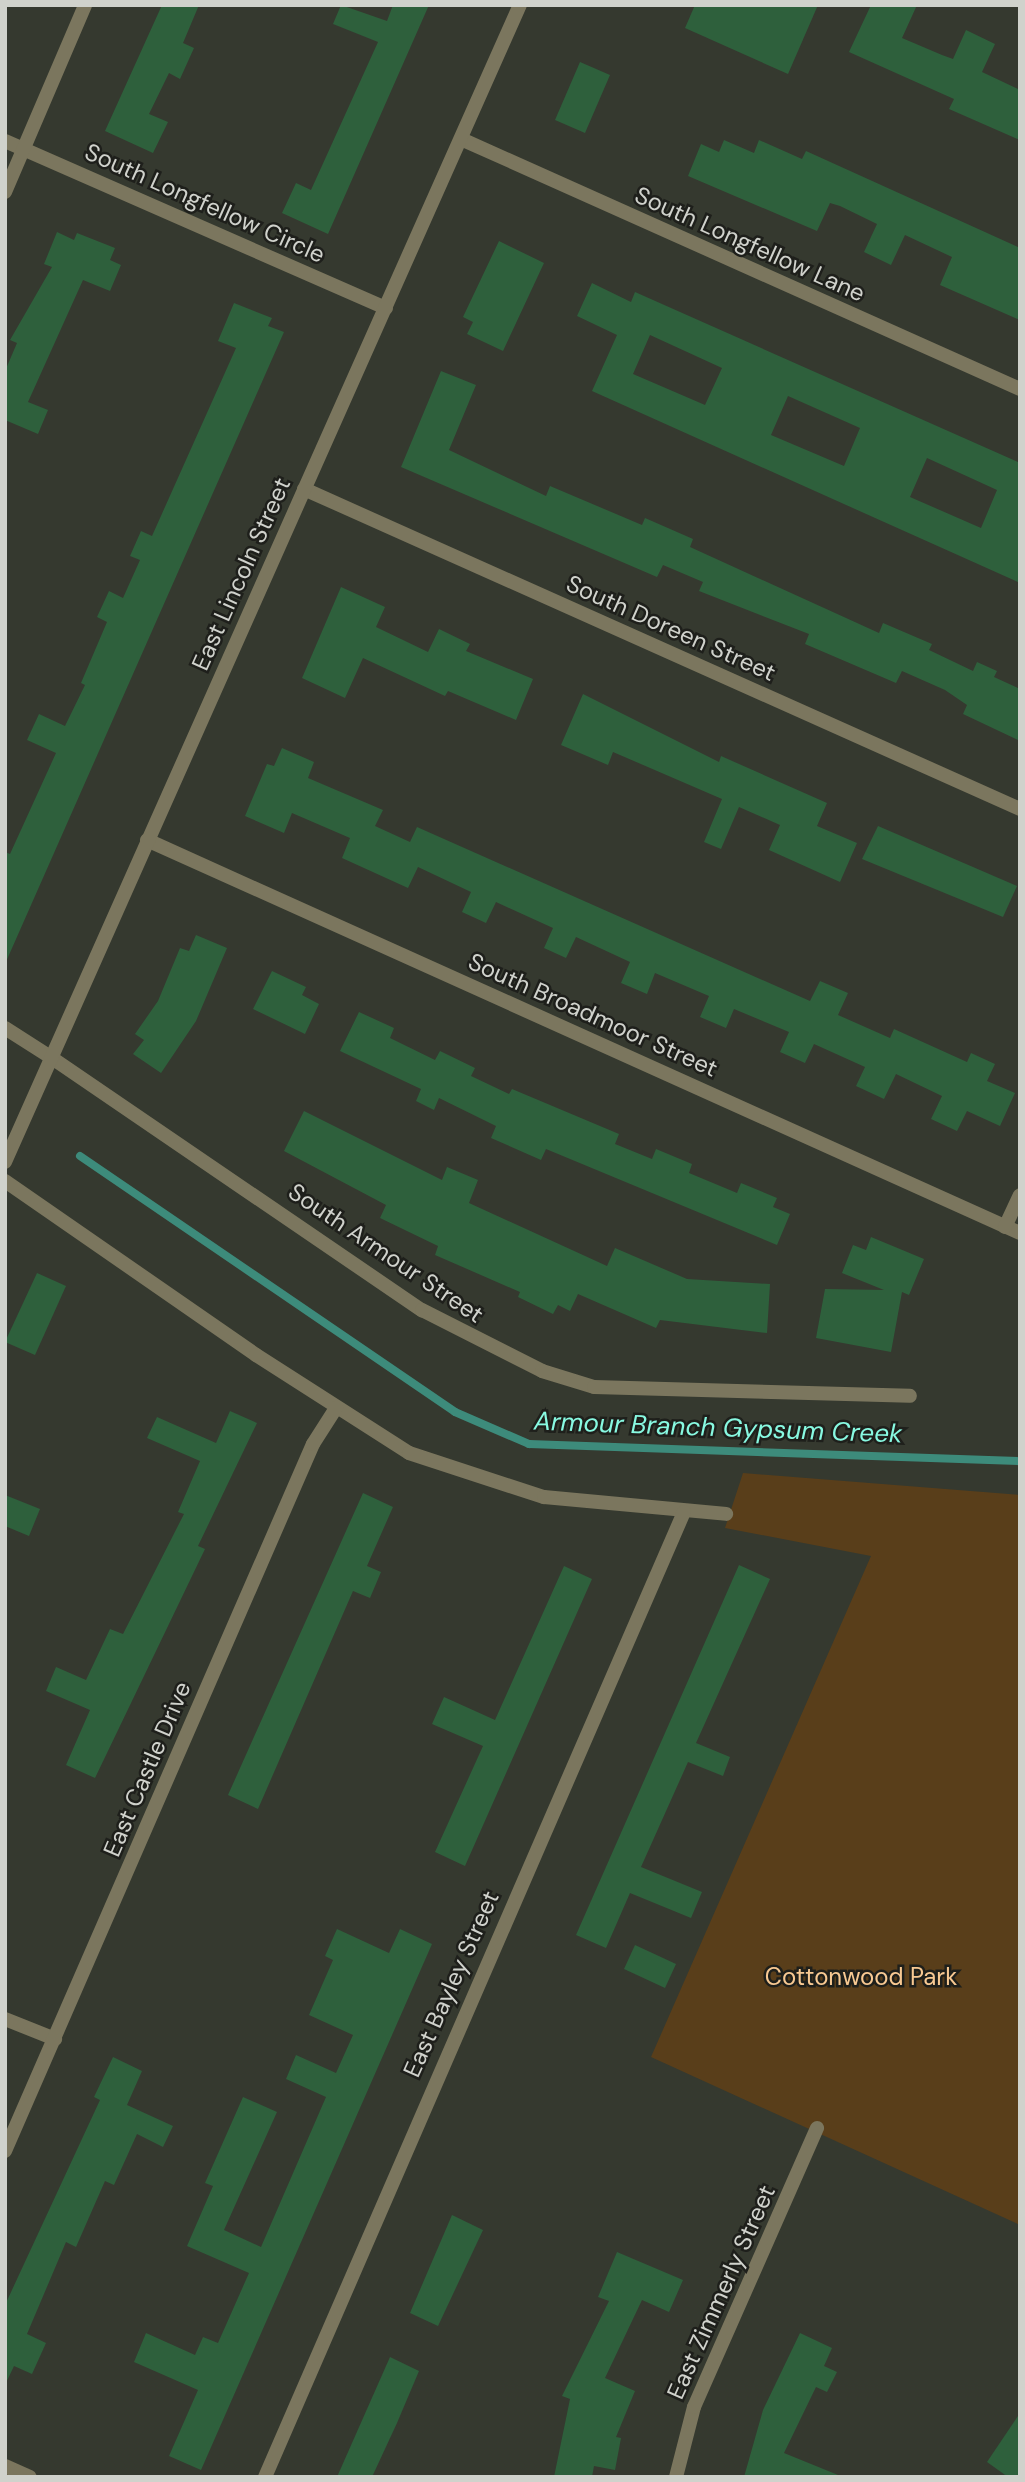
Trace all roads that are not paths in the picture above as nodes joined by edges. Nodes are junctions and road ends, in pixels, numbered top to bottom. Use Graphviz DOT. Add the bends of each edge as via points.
graph roads {
  1 [pos="85,5"];
  2 [pos="520,5"];
  3 [pos="461,139"];
  4 [pos="5,141"];
  5 [pos="25,149"];
  6 [pos="5,192"];
  7 [pos="386,308"];
  8 [pos="1020,389"];
  9 [pos="304,489"];
  10 [pos="1020,809"];
  11 [pos="147,841"];
  12 [pos="5,1028"];
  13 [pos="52,1058"];
  14 [pos="5,1162"];
  15 [pos="5,1181"];
  16 [pos="1020,1195"];
  17 [pos="1005,1227"];
  18 [pos="1020,1233"];
  19 [pos="910,1396"];
  20 [pos="336,1408"];
  21 [pos="684,1512"];
  22 [pos="726,1514"];
  23 [pos="5,2020"];
  24 [pos="55,2039"];
  25 [pos="817,2128"];
  26 [pos="5,2151"];
  27 [pos="5,2466"];
  28 [pos="30,2477"];
  29 [pos="265,2477"];
  30 [pos="676,2477"];
  1 -- 5 [label="street"];
  2 -- 3 [label="street, East Lincoln Street"];
  3 -- 7 [label="street, East Lincoln Street"];
  3 -- 8 [label="street, South Longfellow Lane"];
  4 -- 5 [label="street, South Longfellow Circle"];
  5 -- 6 [label="street"];
  5 -- 7 [label="street, South Longfellow Circle"];
  7 -- 9 [label="street, East Lincoln Street"];
  9 -- 10 [label="street, South Doreen Street"];
  9 -- 11 [label="street, East Lincoln Street"];
  11 -- 13 [label="street, East Lincoln Street"];
  11 -- 17 [label="street, South Broadmoor Street"];
  12 -- 13 [label="street, South Armour Street"];
  13 -- 14 [label="street, East Lincoln Street"];
  13 -- 19 [label="street, South Armour Street" via="422,1310 542,1371 594,1387"];
  15 -- 20 [label="street"];
  16 -- 17 [label="street"];
  17 -- 18 [label="street, South Broadmoor Street"];
  20 -- 21 [label="street" via="409,1453 498,1486"];
  20 -- 24 [label="street, East Castle Drive" via="313,1444"];
  21 -- 22 [label="street"];
  21 -- 29 [label="street, East Bayley Street"];
  23 -- 24 [label="street"];
  24 -- 26 [label="street, East Castle Drive"];
  25 -- 30 [label="street, East Zimmerly Street" via="694,2407"];
  27 -- 28 [label="street"];
}
